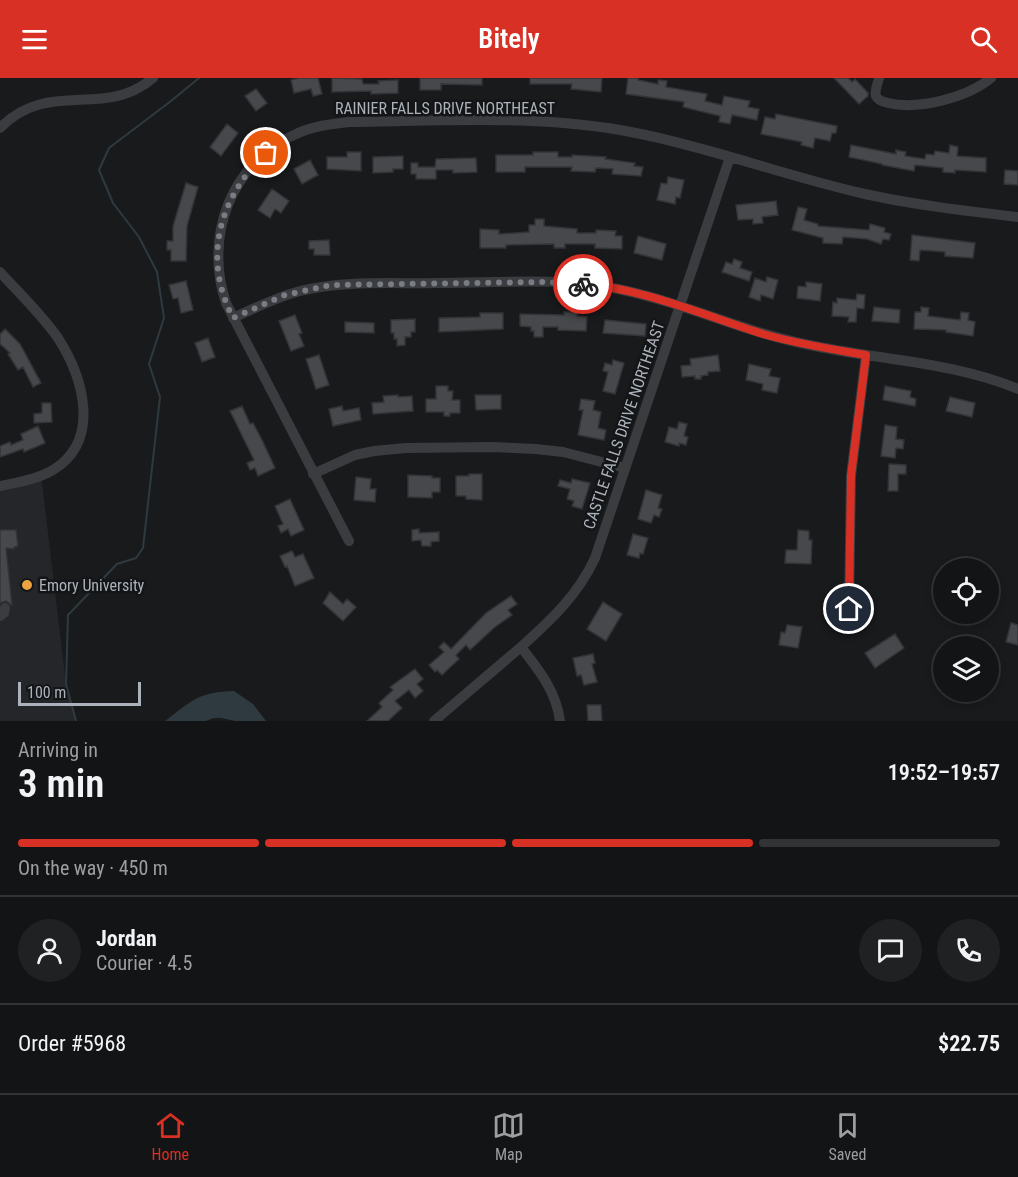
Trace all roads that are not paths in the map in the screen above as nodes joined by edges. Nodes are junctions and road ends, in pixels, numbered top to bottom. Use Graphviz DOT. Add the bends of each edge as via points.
graph roads {
  1 [pos="153,78"];
  2 [pos="879,78"];
  3 [pos="991,78"];
  4 [pos="0,129"];
  5 [pos="730,157"];
  6 [pos="1018,216"];
  7 [pos="0,272"];
  8 [pos="680,306"];
  9 [pos="233,318"];
  10 [pos="866,355"];
  11 [pos="1018,389"];
  12 [pos="625,468"];
  13 [pos="313,474"];
  14 [pos="0,486"];
  15 [pos="349,541"];
  16 [pos="849,609"];
  17 [pos="521,647"];
  18 [pos="434,721"];
  19 [pos="560,721"];
  1 -- 4 [label="street" via="117,97 39,103 21,110"];
  2 -- 3 [label="street" via="875,93 878,99 909,107 972,91"];
  5 -- 6 [label="street, RAINIER FALLS DRIVE NORTHEAST" via="866,194"];
  5 -- 8 [label="street, CASTLE FALLS DRIVE NORTHEAST"];
  5 -- 9 [label="street, RAINIER FALLS DRIVE NORTHEAST" via="636,133 566,123 349,122 311,128 266,153 252,166 230,200 217,256 221,289"];
  7 -- 14 [label="street" via="64,348 80,385 84,411 75,447 59,465"];
  8 -- 9 [label="street" via="616,288 585,284 347,284 285,295"];
  8 -- 10 [label="street" via="784,340"];
  8 -- 12 [label="street, CASTLE FALLS DRIVE NORTHEAST"];
  9 -- 13 [label="street, RAINIER FALLS DRIVE NORTHEAST"];
  10 -- 11 [label="street" via="945,366"];
  10 -- 16 [label="street" via="851,476"];
  12 -- 13 [label="street" via="536,449 406,448 355,455"];
  12 -- 17 [label="street, CASTLE FALLS DRIVE NORTHEAST" via="589,572 562,608"];
  13 -- 15 [label="street, RAINIER FALLS DRIVE NORTHEAST"];
  17 -- 18 [label="street, CASTLE FALLS DRIVE NORTHEAST"];
  17 -- 19 [label="street" via="549,684"];
}
